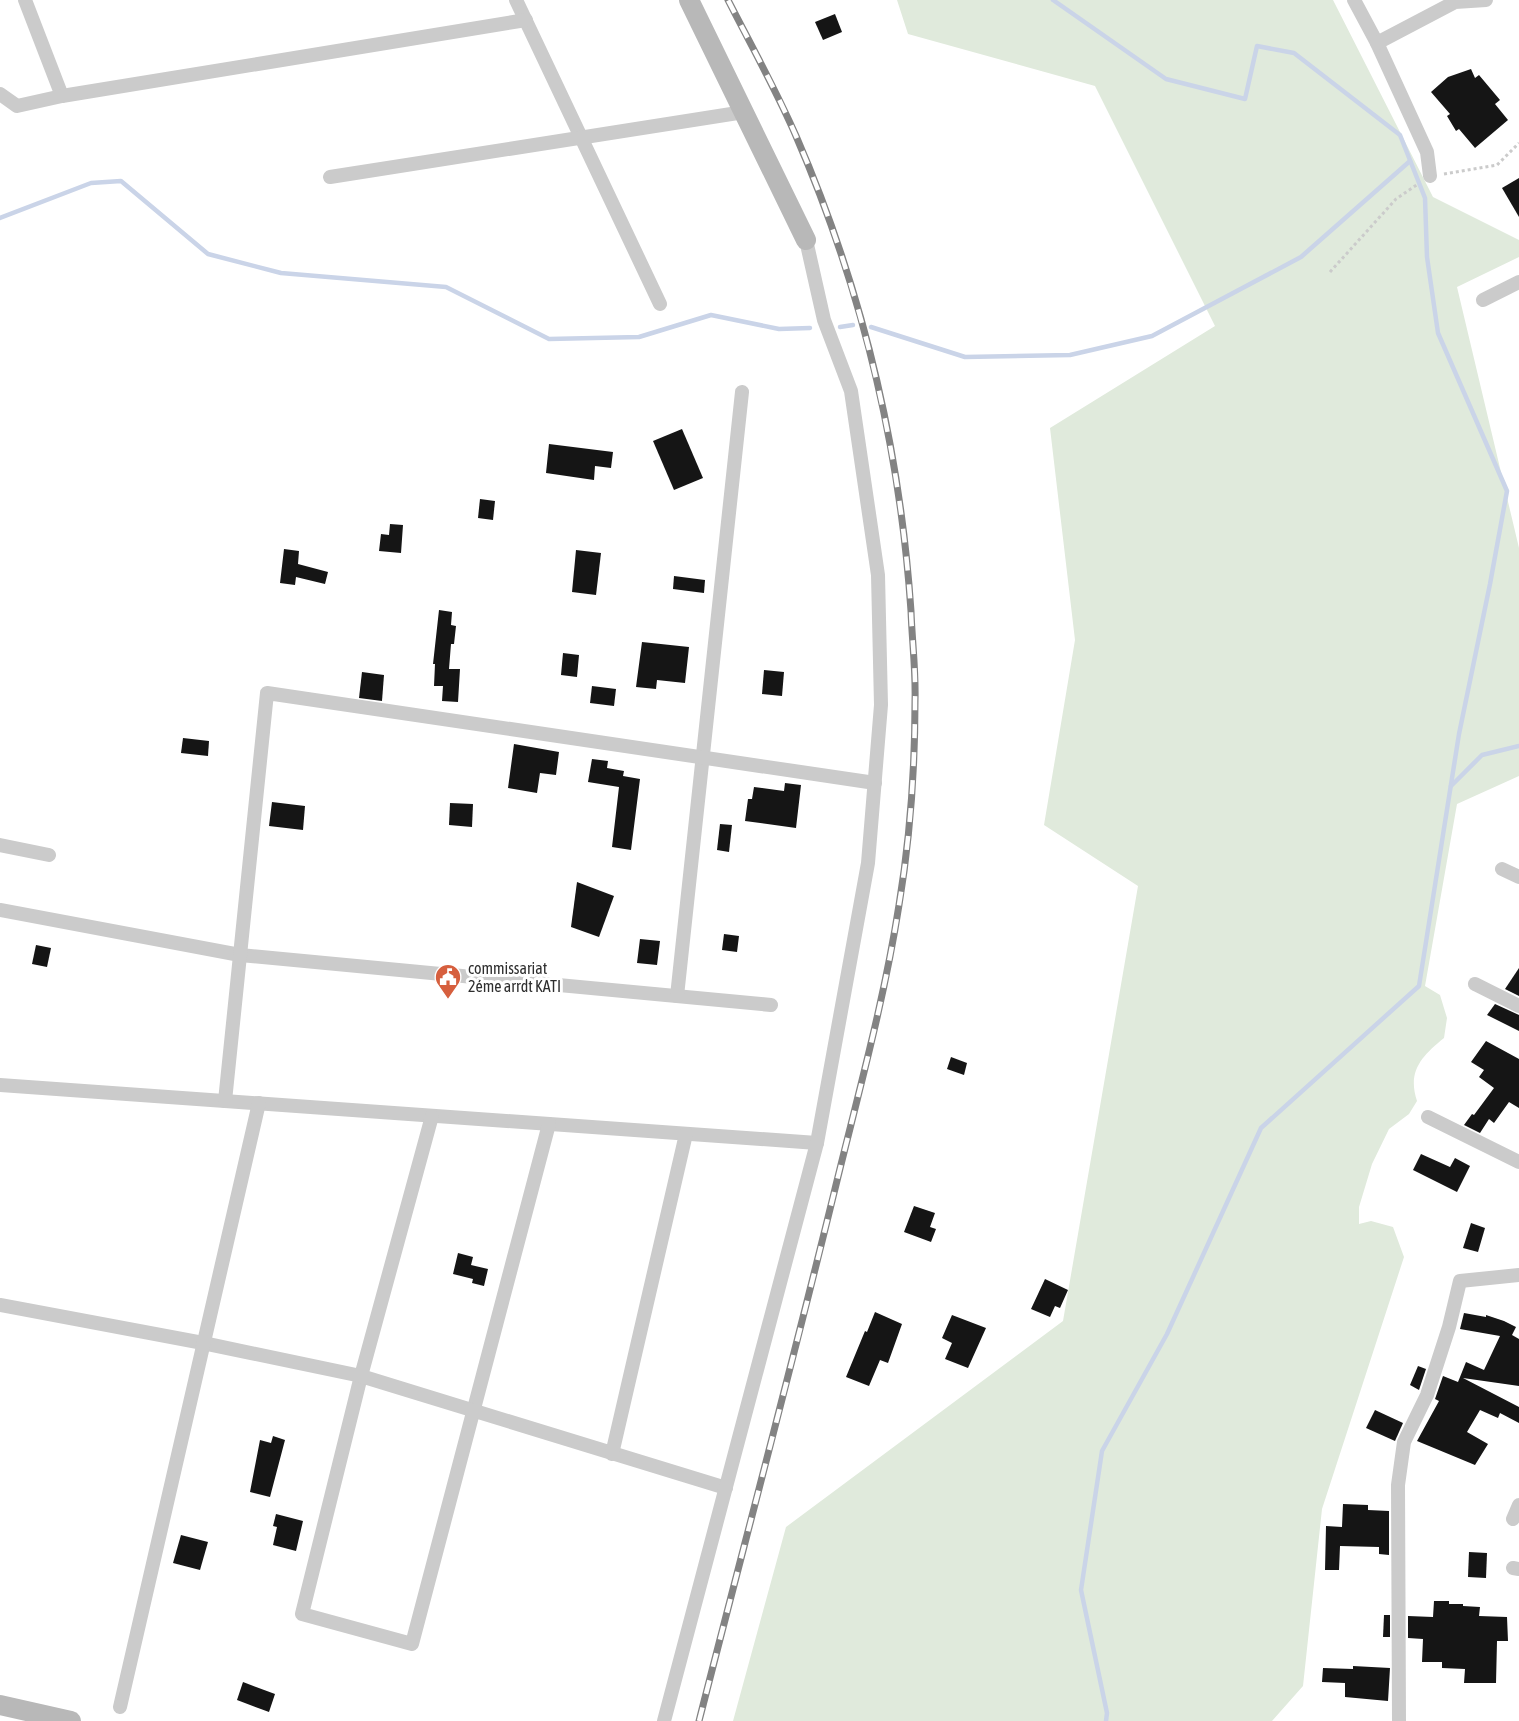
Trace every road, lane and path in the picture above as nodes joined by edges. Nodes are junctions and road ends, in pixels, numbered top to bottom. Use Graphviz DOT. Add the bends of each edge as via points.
graph roads {
  1 [pos="25,0"];
  2 [pos="516,0"];
  3 [pos="689,0"];
  4 [pos="1354,0"];
  5 [pos="1486,0"];
  6 [pos="526,20"];
  7 [pos="1377,43"];
  8 [pos="0,94"];
  9 [pos="62,96"];
  10 [pos="744,112"];
  11 [pos="581,138"];
  12 [pos="1519,143"];
  13 [pos="330,177"];
  14 [pos="1430,177"];
  15 [pos="1414,187"];
  16 [pos="806,240"];
  17 [pos="1330,272"];
  18 [pos="1519,282"];
  19 [pos="1483,300"];
  20 [pos="660,304"];
  21 [pos="742,392"];
  22 [pos="703,758"];
  23 [pos="875,783"];
  24 [pos="0,845"];
  25 [pos="49,855"];
  26 [pos="1502,869"];
  27 [pos="1519,877"];
  28 [pos="0,910"];
  29 [pos="240,955"];
  30 [pos="1475,984"];
  31 [pos="677,996"];
  32 [pos="771,1005"];
  33 [pos="1519,1006"];
  34 [pos="0,1085"];
  35 [pos="225,1101"];
  36 [pos="259,1103"];
  37 [pos="432,1116"];
  38 [pos="1428,1117"];
  39 [pos="549,1124"];
  40 [pos="686,1134"];
  41 [pos="817,1143"];
  42 [pos="1519,1162"];
  43 [pos="1519,1275"];
  44 [pos="0,1305"];
  45 [pos="203,1342"];
  46 [pos="361,1376"];
  47 [pos="473,1411"];
  48 [pos="612,1454"];
  49 [pos="726,1488"];
  50 [pos="1519,1505"];
  51 [pos="1513,1519"];
  52 [pos="0,1705"];
  53 [pos="120,1707"];
  54 [pos="71,1721"];
  55 [pos="664,1721"];
  56 [pos="1399,1721"];
  1 -- 9 [label="street"];
  2 -- 6 [label="street"];
  3 -- 10 [label="street"];
  4 -- 7 [label="street"];
  5 -- 7 [label="street" via="1455,2"];
  6 -- 9 [label="street"];
  6 -- 11 [label="street"];
  7 -- 14 [label="street" via="1427,152"];
  8 -- 9 [label="street" via="17,106"];
  10 -- 11 [label="street"];
  10 -- 16 [label="street"];
  11 -- 13 [label="street"];
  11 -- 20 [label="street"];
  12 -- 14 [label="path" via="1497,165"];
  15 -- 17 [label="path" via="1396,199"];
  16 -- 23 [label="street" via="824,320 851,391 878,575 881,705"];
  18 -- 19 [label="street"];
  21 -- 22 [label="street"];
  22 -- 23 [label="street"];
  22 -- 29 [label="street" via="267,693"];
  22 -- 31 [label="street"];
  23 -- 41 [label="street" via="868,863"];
  24 -- 25 [label="street"];
  26 -- 27 [label="street"];
  28 -- 29 [label="street"];
  29 -- 31 [label="street"];
  29 -- 35 [label="street"];
  30 -- 33 [label="street"];
  31 -- 32 [label="street"];
  34 -- 35 [label="street"];
  35 -- 36 [label="street"];
  36 -- 37 [label="street"];
  36 -- 45 [label="street"];
  37 -- 39 [label="street"];
  37 -- 46 [label="street"];
  38 -- 42 [label="street"];
  39 -- 40 [label="street"];
  39 -- 47 [label="street"];
  40 -- 41 [label="street"];
  40 -- 48 [label="street"];
  41 -- 49 [label="street"];
  43 -- 56 [label="street" via="1460,1281 1427,1395 1404,1442 1398,1485"];
  44 -- 45 [label="street"];
  45 -- 46 [label="street"];
  45 -- 53 [label="street"];
  46 -- 47 [label="street"];
  46 -- 47 [label="street" via="302,1614 412,1644"];
  47 -- 48 [label="street"];
  48 -- 49 [label="street"];
  49 -- 55 [label="street"];
  50 -- 51 [label="street"];
  52 -- 54 [label="street"];
}
